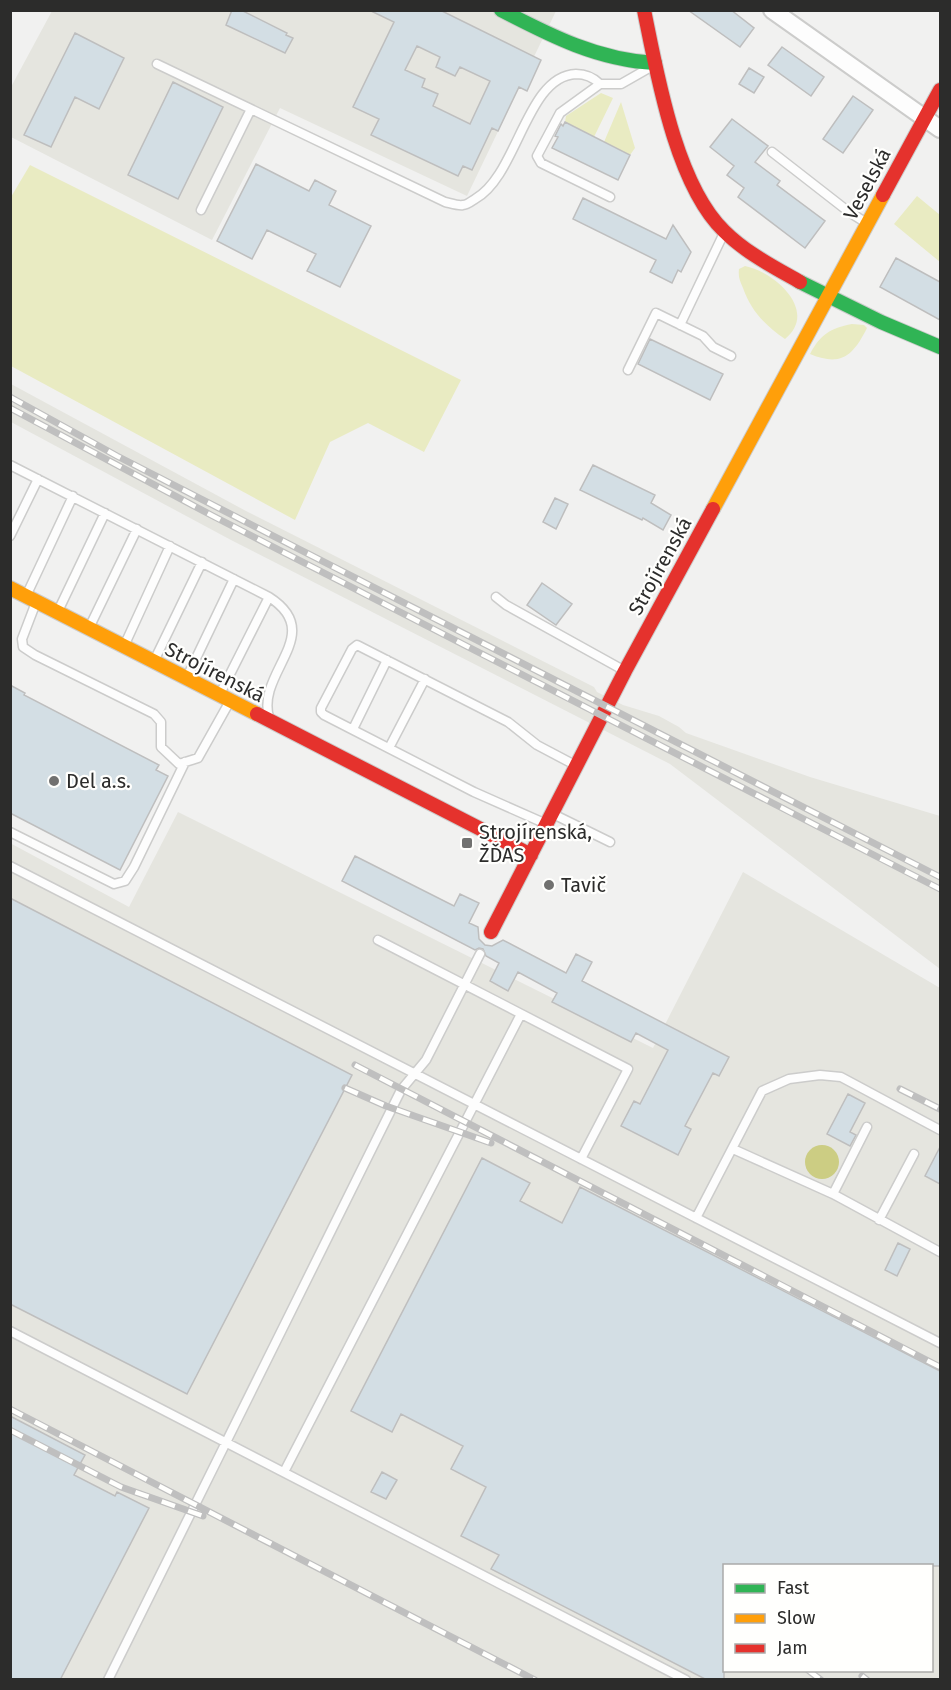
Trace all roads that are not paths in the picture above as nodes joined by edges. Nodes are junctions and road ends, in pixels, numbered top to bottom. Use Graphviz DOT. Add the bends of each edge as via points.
graph roads {
  1 [pos="501,10"];
  2 [pos="644,10"];
  3 [pos="772,10"];
  4 [pos="655,63"];
  5 [pos="157,64"];
  6 [pos="600,84"];
  7 [pos="940,90"];
  8 [pos="251,109"];
  9 [pos="925,116"];
  10 [pos="940,129"];
  11 [pos="772,152"];
  12 [pos="610,197"];
  13 [pos="201,210"];
  14 [pos="868,224"];
  15 [pos="724,232"];
  16 [pos="828,297"];
  17 [pos="680,325"];
  18 [pos="940,347"];
  19 [pos="731,356"];
  20 [pos="628,370"];
  21 [pos="10,465"];
  22 [pos="38,479"];
  23 [pos="73,496"];
  24 [pos="105,513"];
  25 [pos="137,529"];
  26 [pos="10,536"];
  27 [pos="170,546"];
  28 [pos="202,562"];
  29 [pos="234,579"];
  30 [pos="10,588"];
  31 [pos="269,597"];
  32 [pos="496,597"];
  33 [pos="31,599"];
  34 [pos="57,612"];
  35 [pos="89,628"];
  36 [pos="124,646"];
  37 [pos="387,660"];
  38 [pos="153,662"];
  39 [pos="625,671"];
  40 [pos="187,678"];
  41 [pos="424,679"];
  42 [pos="224,698"];
  43 [pos="272,722"];
  44 [pos="353,729"];
  45 [pos="389,748"];
  46 [pos="185,762"];
  47 [pos="576,766"];
  48 [pos="549,819"];
  49 [pos="10,832"];
  50 [pos="610,842"];
  51 [pos="531,855"];
  52 [pos="10,866"];
  53 [pos="491,932"];
  54 [pos="378,940"];
  55 [pos="480,954"];
  56 [pos="465,985"];
  57 [pos="521,1014"];
  58 [pos="414,1073"];
  59 [pos="474,1104"];
  60 [pos="867,1127"];
  61 [pos="940,1130"];
  62 [pos="733,1149"];
  63 [pos="914,1154"];
  64 [pos="581,1159"];
  65 [pos="833,1194"];
  66 [pos="696,1218"];
  67 [pos="879,1220"];
  68 [pos="940,1252"];
  69 [pos="10,1331"];
  70 [pos="940,1343"];
  71 [pos="226,1442"];
  72 [pos="284,1472"];
  73 [pos="108,1680"];
  74 [pos="686,1680"];
  1 -- 4 [label="street" via="589,51 631,62"];
  2 -- 4 [label="street"];
  3 -- 9 [label="street"];
  4 -- 6 [label="lane" via="621,84"];
  4 -- 15 [label="street" via="690,183"];
  5 -- 8 [label="lane"];
  6 -- 8 [label="lane" via="592,77 567,75 548,89 496,182 464,205 445,202"];
  6 -- 12 [label="lane" via="560,113 537,156 541,163"];
  7 -- 9 [label="street, Veselská"];
  8 -- 13 [label="lane"];
  9 -- 10 [label="street"];
  9 -- 14 [label="street, Veselská"];
  11 -- 14 [label="lane"];
  14 -- 16 [label="street, Veselská"];
  15 -- 16 [label="street" via="759,260"];
  15 -- 17 [label="lane"];
  16 -- 18 [label="street"];
  16 -- 39 [label="street, Strojírenská"];
  17 -- 19 [label="lane"];
  17 -- 20 [label="lane" via="656,313"];
  21 -- 22 [label="lane"];
  22 -- 23 [label="lane"];
  22 -- 26 [label="lane"];
  23 -- 24 [label="lane"];
  23 -- 33 [label="lane"];
  24 -- 25 [label="lane"];
  24 -- 34 [label="lane"];
  25 -- 27 [label="lane"];
  25 -- 35 [label="lane"];
  27 -- 28 [label="lane"];
  27 -- 36 [label="lane"];
  28 -- 29 [label="lane"];
  28 -- 38 [label="lane"];
  29 -- 31 [label="lane"];
  29 -- 40 [label="lane"];
  30 -- 33 [label="street, Strojírenská"];
  31 -- 42 [label="lane"];
  31 -- 43 [label="lane" via="285,609 293,628 291,644 270,689 268,715"];
  32 -- 39 [label="lane"];
  33 -- 34 [label="street, Strojírenská"];
  33 -- 46 [label="lane" via="23,647 154,714 161,722 161,747 179,764"];
  34 -- 35 [label="street, Strojírenská"];
  35 -- 36 [label="street, Strojírenská"];
  36 -- 38 [label="street, Strojírenská"];
  37 -- 41 [label="lane"];
  37 -- 44 [label="lane"];
  37 -- 44 [label="lane" via="355,645 321,708 324,715"];
  38 -- 40 [label="street, Strojírenská"];
  39 -- 47 [label="street, Strojírenská"];
  40 -- 42 [label="street, Strojírenská"];
  41 -- 45 [label="lane"];
  41 -- 47 [label="lane" via="508,722 537,745"];
  42 -- 43 [label="street, Strojírenská"];
  42 -- 46 [label="lane" via="198,758"];
  43 -- 51 [label="street, Strojírenská"];
  44 -- 45 [label="lane"];
  45 -- 48 [label="lane" via="474,792"];
  46 -- 49 [label="lane" via="125,880 114,884"];
  47 -- 48 [label="street, Strojírenská"];
  48 -- 50 [label="lane"];
  48 -- 51 [label="street, Strojírenská"];
  51 -- 53 [label="street, Strojírenská"];
  52 -- 58 [label="lane"];
  54 -- 56 [label="lane"];
  55 -- 56 [label="lane"];
  56 -- 57 [label="lane"];
  56 -- 58 [label="lane" via="426,1060"];
  57 -- 59 [label="lane"];
  57 -- 64 [label="lane" via="628,1069"];
  58 -- 59 [label="lane"];
  58 -- 71 [label="lane"];
  59 -- 64 [label="lane"];
  59 -- 72 [label="lane"];
  60 -- 65 [label="lane"];
  61 -- 62 [label="lane" via="841,1077 820,1075 789,1079 762,1091"];
  62 -- 65 [label="lane"];
  62 -- 66 [label="lane"];
  63 -- 67 [label="lane"];
  64 -- 66 [label="lane"];
  65 -- 67 [label="lane"];
  66 -- 70 [label="lane"];
  67 -- 68 [label="lane"];
  69 -- 71 [label="lane"];
  71 -- 72 [label="lane"];
  71 -- 73 [label="lane"];
  72 -- 74 [label="lane"];
}
